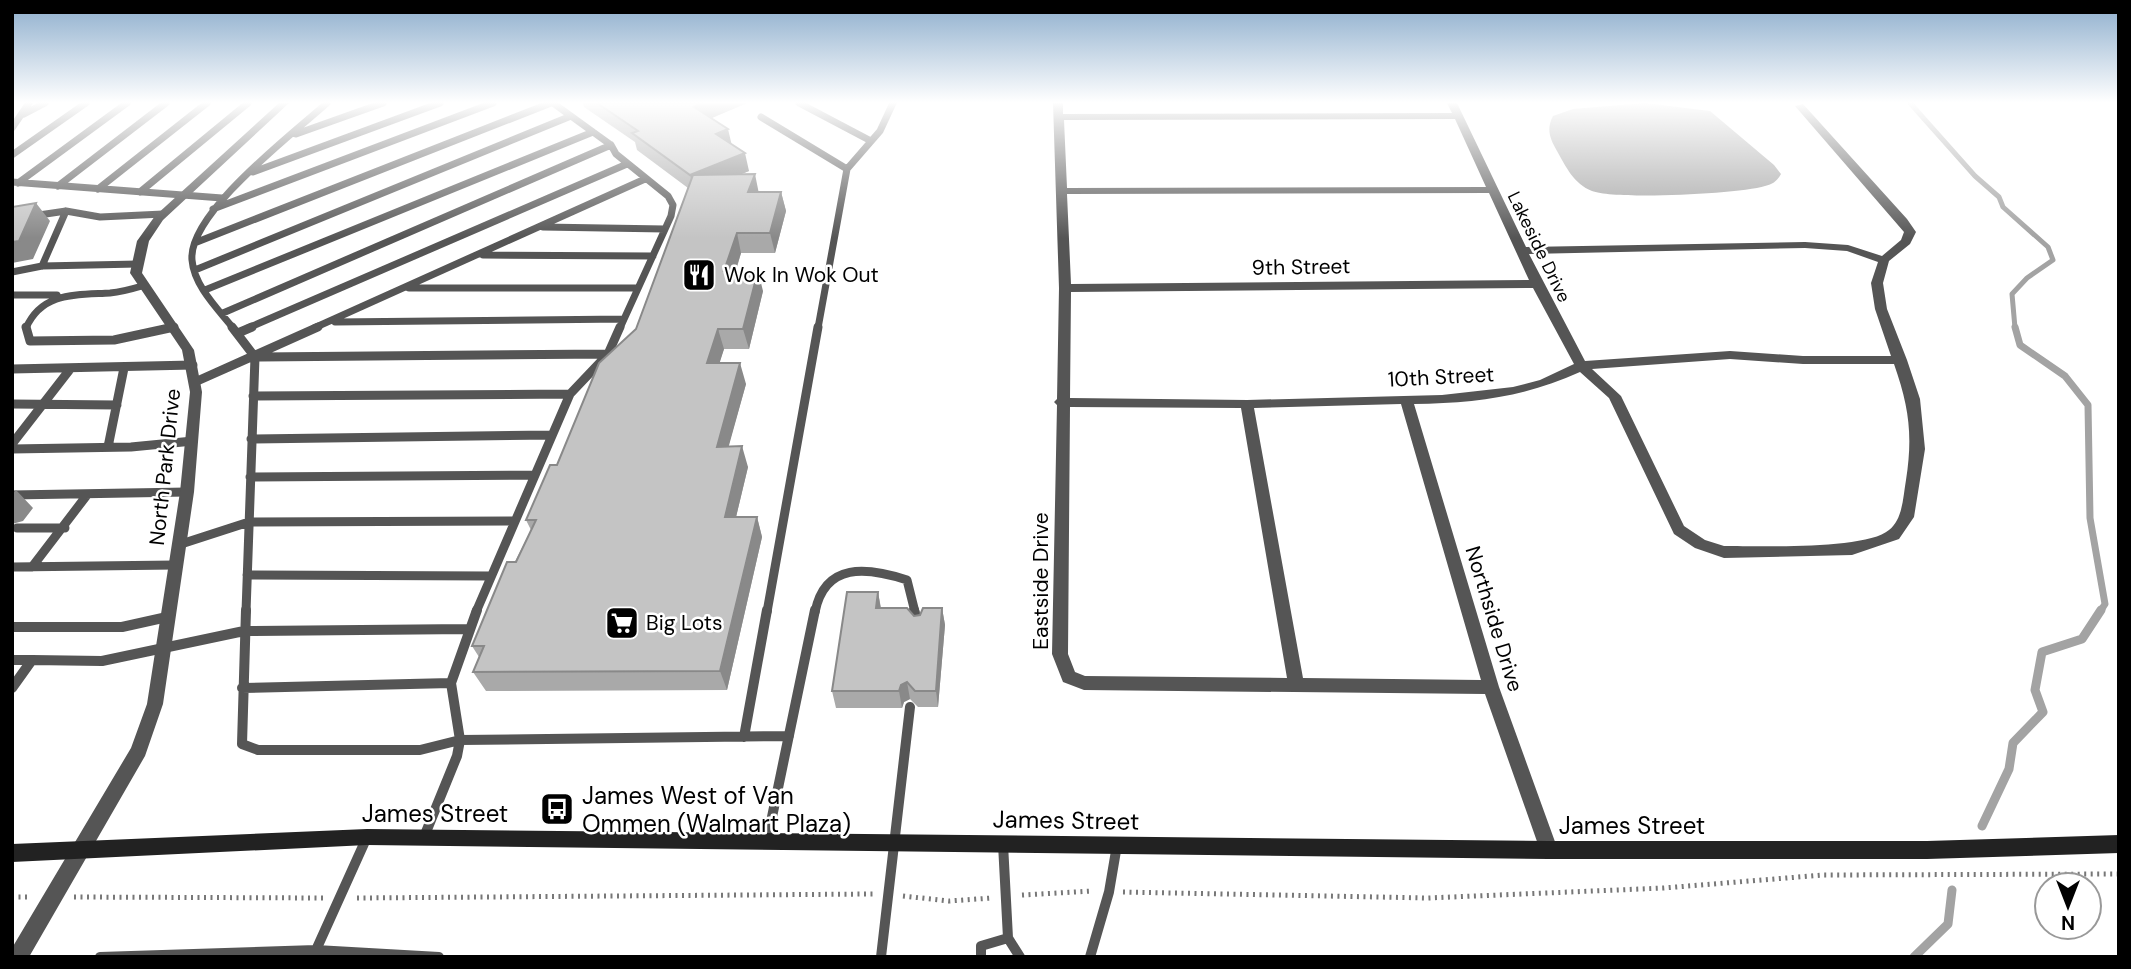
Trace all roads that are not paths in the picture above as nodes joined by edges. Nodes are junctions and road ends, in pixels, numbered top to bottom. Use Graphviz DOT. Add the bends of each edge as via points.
graph roads {
  1 [pos="64,148"];
  2 [pos="107,148"];
  3 [pos="149,148"];
  4 [pos="193,148"];
  5 [pos="234,148"];
  6 [pos="277,148"];
  7 [pos="318,148"];
  8 [pos="374,148"];
  9 [pos="437,148"];
  10 [pos="492,148"];
  11 [pos="553,148"];
  12 [pos="604,148"];
  13 [pos="614,148"];
  14 [pos="812,148"];
  15 [pos="865,148"];
  16 [pos="1059,148"];
  17 [pos="1472,148"];
  18 [pos="1838,148"];
  19 [pos="627,164"];
  20 [pos="846,169"];
  21 [pos="245,175"];
  22 [pos="645,179"];
  23 [pos="15,183"];
  24 [pos="58,186"];
  25 [pos="98,188"];
  26 [pos="1492,190"];
  27 [pos="1061,191"];
  28 [pos="140,192"];
  29 [pos="181,195"];
  30 [pos="222,198"];
  31 [pos="212,210"];
  32 [pos="66,211"];
  33 [pos="163,214"];
  34 [pos="12,219"];
  35 [pos="538,227"];
  36 [pos="665,229"];
  37 [pos="197,242"];
  38 [pos="1521,251"];
  39 [pos="478,255"];
  40 [pos="653,256"];
  41 [pos="1884,260"];
  42 [pos="138,264"];
  43 [pos="42,266"];
  44 [pos="195,270"];
  45 [pos="12,272"];
  46 [pos="1537,284"];
  47 [pos="142,286"];
  48 [pos="404,288"];
  49 [pos="638,288"];
  50 [pos="1065,288"];
  51 [pos="205,290"];
  52 [pos="12,295"];
  53 [pos="62,295"];
  54 [pos="222,313"];
  55 [pos="624,319"];
  56 [pos="331,322"];
  57 [pos="174,327"];
  58 [pos="238,333"];
  59 [pos="608,354"];
  60 [pos="254,357"];
  61 [pos="1901,360"];
  62 [pos="193,365"];
  63 [pos="1581,366"];
  64 [pos="71,368"];
  65 [pos="124,368"];
  66 [pos="12,369"];
  67 [pos="195,382"];
  68 [pos="570,394"];
  69 [pos="253,396"];
  70 [pos="1406,399"];
  71 [pos="1061,402"];
  72 [pos="12,404"];
  73 [pos="1247,404"];
  74 [pos="43,405"];
  75 [pos="117,405"];
  76 [pos="551,435"];
  77 [pos="251,439"];
  78 [pos="193,441"];
  79 [pos="12,447"];
  80 [pos="108,447"];
  81 [pos="534,474"];
  82 [pos="250,477"];
  83 [pos="187,492"];
  84 [pos="12,495"];
  85 [pos="87,495"];
  86 [pos="513,521"];
  87 [pos="249,522"];
  88 [pos="17,528"];
  89 [pos="65,528"];
  90 [pos="178,545"];
  91 [pos="175,565"];
  92 [pos="12,567"];
  93 [pos="32,567"];
  94 [pos="247,575"];
  95 [pos="491,576"];
  96 [pos="167,617"];
  97 [pos="918,626"];
  98 [pos="12,627"];
  99 [pos="469,629"];
  100 [pos="244,631"];
  101 [pos="163,649"];
  102 [pos="12,660"];
  103 [pos="32,660"];
  104 [pos="451,683"];
  105 [pos="1296,686"];
  106 [pos="1491,687"];
  107 [pos="12,688"];
  108 [pos="242,688"];
  109 [pos="910,708"];
  110 [pos="789,736"];
  111 [pos="744,737"];
  112 [pos="460,740"];
  113 [pos="367,837"];
  114 [pos="424,837"];
  115 [pos="767,841"];
  116 [pos="897,842"];
  117 [pos="1003,844"];
  118 [pos="2119,844"];
  119 [pos="1116,845"];
  120 [pos="1549,850"];
  121 [pos="79,852"];
  122 [pos="12,853"];
  123 [pos="1008,938"];
  124 [pos="316,950"];
  125 [pos="18,957"];
  126 [pos="100,957"];
  127 [pos="439,957"];
  128 [pos="881,957"];
  129 [pos="981,957"];
  130 [pos="1020,957"];
  131 [pos="1090,957"];
  1 -- 23 [label="lane"];
  2 -- 24 [label="lane"];
  3 -- 25 [label="lane"];
  4 -- 28 [label="lane"];
  5 -- 29 [label="street"];
  6 -- 21 [label="lane"];
  7 -- 21 [label="lane"];
  8 -- 31 [label="lane"];
  9 -- 37 [label="lane"];
  10 -- 44 [label="lane"];
  11 -- 51 [label="lane"];
  12 -- 54 [label="lane"];
  13 -- 19 [label="lane"];
  14 -- 20 [label="lane"];
  15 -- 20 [label="lane"];
  16 -- 27 [label="street, Eastside Drive"];
  17 -- 26 [label="street, Lakeside Drive"];
  18 -- 41 [label="street" via="1910,232 1906,242"];
  19 -- 22 [label="lane"];
  19 -- 58 [label="lane"];
  20 -- 111 [label="lane"];
  21 -- 30 [label="lane"];
  22 -- 35 [label="lane"];
  22 -- 36 [label="lane" via="673,205"];
  23 -- 24 [label="lane"];
  24 -- 25 [label="lane"];
  25 -- 28 [label="lane"];
  26 -- 27 [label="street"];
  26 -- 38 [label="street, Lakeside Drive"];
  27 -- 50 [label="street, Eastside Drive"];
  28 -- 29 [label="lane"];
  29 -- 30 [label="lane"];
  29 -- 33 [label="street"];
  30 -- 31 [label="lane"];
  31 -- 37 [label="lane"];
  32 -- 33 [label="lane" via="100,216"];
  32 -- 34 [label="lane"];
  32 -- 43 [label="lane"];
  33 -- 42 [label="street" via="143,241"];
  35 -- 36 [label="lane"];
  35 -- 39 [label="lane"];
  36 -- 40 [label="lane"];
  37 -- 44 [label="lane" via="191,258"];
  38 -- 41 [label="street" via="1805,245 1848,248"];
  38 -- 46 [label="street, Lakeside Drive"];
  39 -- 40 [label="lane"];
  39 -- 48 [label="lane"];
  40 -- 49 [label="lane"];
  41 -- 61 [label="street, Lakeside Drive" via="1877,283 1881,309"];
  42 -- 43 [label="lane"];
  42 -- 47 [label="street, North Park Drive" via="136,273"];
  43 -- 45 [label="lane"];
  44 -- 51 [label="lane"];
  46 -- 50 [label="street, 9th Street"];
  46 -- 63 [label="street, Lakeside Drive"];
  47 -- 53 [label="lane" via="114,293"];
  47 -- 57 [label="street, North Park Drive"];
  48 -- 49 [label="lane"];
  48 -- 56 [label="lane"];
  49 -- 55 [label="lane"];
  50 -- 71 [label="street, Eastside Drive"];
  51 -- 54 [label="lane"];
  52 -- 53 [label="lane"];
  53 -- 57 [label="lane" via="43,304 26,327 30,341 114,340"];
  54 -- 58 [label="lane"];
  55 -- 56 [label="lane"];
  55 -- 59 [label="lane"];
  56 -- 60 [label="lane"];
  57 -- 62 [label="street, North Park Drive"];
  58 -- 60 [label="lane"];
  59 -- 60 [label="lane"];
  59 -- 68 [label="lane"];
  60 -- 67 [label="lane"];
  60 -- 69 [label="lane"];
  61 -- 63 [label="street, 10th Street" via="1730,355"];
  61 -- 63 [label="street, Lakeside Drive" via="1913,399 1918,449 1907,517 1894,535 1852,548 1724,552 1679,530 1614,396"];
  62 -- 65 [label="lane"];
  62 -- 67 [label="street, North Park Drive"];
  63 -- 70 [label="street, 10th Street" via="1513,391"];
  64 -- 65 [label="lane"];
  64 -- 66 [label="lane"];
  64 -- 74 [label="lane"];
  65 -- 75 [label="lane"];
  67 -- 78 [label="street, North Park Drive"];
  68 -- 69 [label="lane"];
  68 -- 76 [label="lane"];
  69 -- 77 [label="lane"];
  70 -- 73 [label="street, 10th Street"];
  70 -- 106 [label="street, Northside Drive"];
  71 -- 73 [label="street, 10th Street"];
  71 -- 105 [label="street, Eastside Drive" via="1060,654 1069,677 1084,683"];
  72 -- 74 [label="lane"];
  73 -- 105 [label="street"];
  74 -- 75 [label="lane"];
  74 -- 79 [label="lane"];
  75 -- 80 [label="lane"];
  76 -- 77 [label="lane"];
  76 -- 81 [label="lane"];
  77 -- 82 [label="lane"];
  78 -- 80 [label="lane"];
  78 -- 83 [label="street, North Park Drive"];
  79 -- 80 [label="lane"];
  81 -- 82 [label="lane"];
  81 -- 86 [label="lane"];
  82 -- 87 [label="lane"];
  83 -- 85 [label="lane"];
  83 -- 90 [label="street, North Park Drive"];
  84 -- 85 [label="lane"];
  85 -- 89 [label="lane"];
  86 -- 87 [label="lane"];
  86 -- 95 [label="lane"];
  87 -- 90 [label="lane"];
  87 -- 94 [label="lane"];
  88 -- 89 [label="lane"];
  89 -- 93 [label="lane"];
  90 -- 91 [label="street, North Park Drive"];
  91 -- 93 [label="lane"];
  91 -- 96 [label="street, North Park Drive"];
  92 -- 93 [label="lane"];
  94 -- 95 [label="lane"];
  94 -- 100 [label="lane"];
  95 -- 99 [label="lane"];
  96 -- 98 [label="lane" via="121,627"];
  96 -- 101 [label="street, North Park Drive"];
  97 -- 110 [label="lane" via="907,580 881,570 848,572 826,582 819,593"];
  99 -- 100 [label="lane"];
  99 -- 104 [label="lane"];
  100 -- 101 [label="lane"];
  100 -- 108 [label="lane"];
  101 -- 103 [label="lane" via="102,661"];
  101 -- 121 [label="street, North Park Drive" via="155,704 139,751"];
  102 -- 103 [label="lane"];
  103 -- 107 [label="lane"];
  104 -- 108 [label="lane"];
  104 -- 112 [label="lane"];
  105 -- 106 [label="street, Eastside Drive"];
  106 -- 120 [label="street, Northside Drive"];
  108 -- 112 [label="lane" via="242,744 258,750 420,750"];
  109 -- 116 [label="lane"];
  110 -- 111 [label="lane"];
  110 -- 115 [label="lane"];
  111 -- 112 [label="lane"];
  112 -- 114 [label="lane"];
  113 -- 114 [label="street, James Street"];
  113 -- 121 [label="street, James Street"];
  113 -- 124 [label="lane"];
  114 -- 115 [label="street, James Street"];
  115 -- 116 [label="street, James Street"];
  116 -- 117 [label="street, James Street"];
  116 -- 128 [label="lane"];
  117 -- 119 [label="street, James Street"];
  117 -- 123 [label="lane"];
  118 -- 120 [label="street, James Street" via="1927,850"];
  119 -- 120 [label="street, James Street"];
  119 -- 131 [label="lane" via="1109,892"];
  121 -- 122 [label="street, James Street"];
  121 -- 125 [label="street, North Park Drive"];
  123 -- 129 [label="lane" via="981,946"];
  123 -- 130 [label="lane"];
  124 -- 126 [label="lane"];
  124 -- 127 [label="lane"];
}
